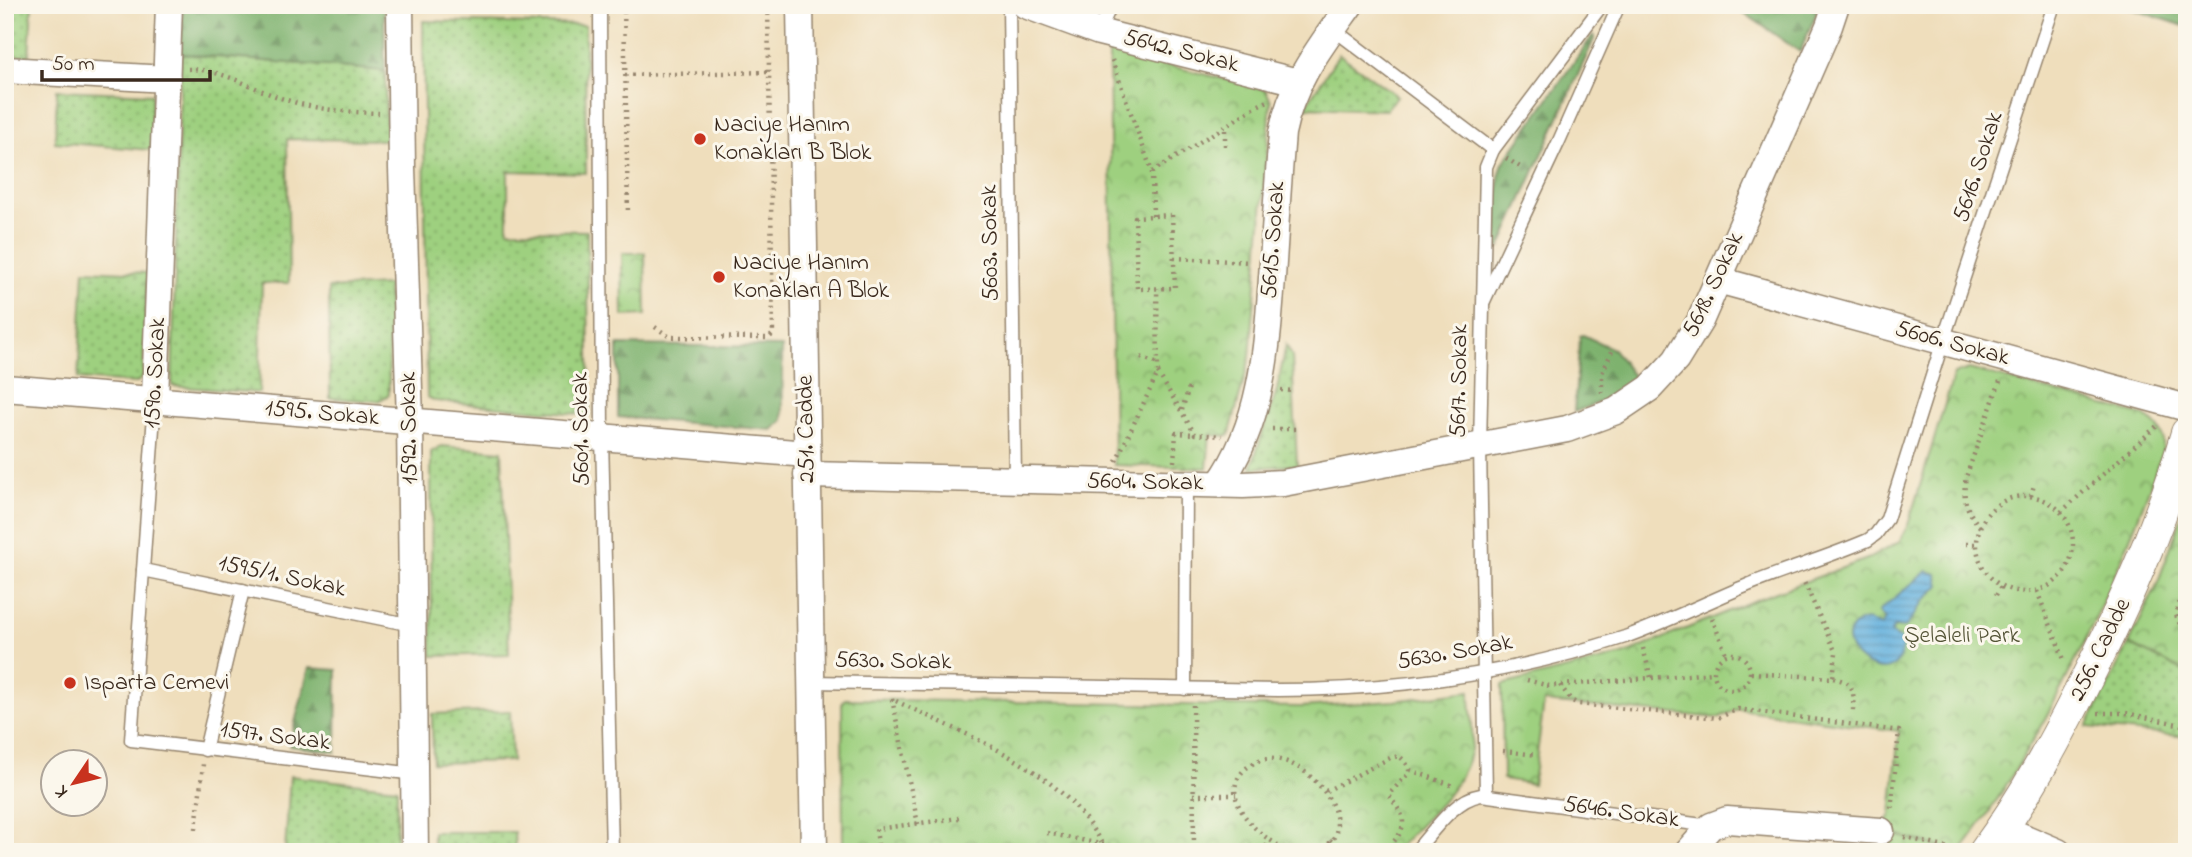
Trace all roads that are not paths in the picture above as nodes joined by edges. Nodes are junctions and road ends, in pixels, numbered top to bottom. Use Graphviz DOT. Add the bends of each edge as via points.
graph roads {
  1 [pos="169,5"];
  2 [pos="400,5"];
  3 [pos="600,5"];
  4 [pos="800,5"];
  5 [pos="1009,5"];
  6 [pos="1025,5"];
  7 [pos="1111,5"];
  8 [pos="1350,5"];
  9 [pos="1602,5"];
  10 [pos="1619,5"];
  11 [pos="1836,5"];
  12 [pos="2054,5"];
  13 [pos="1333,29"];
  14 [pos="1104,41"];
  15 [pos="5,70"];
  16 [pos="167,74"];
  17 [pos="1295,88"];
  18 [pos="1493,150"];
  19 [pos="1718,280"];
  20 [pos="1483,303"];
  21 [pos="1942,341"];
  22 [pos="5,388"];
  23 [pos="155,400"];
  24 [pos="2187,408"];
  25 [pos="410,421"];
  26 [pos="2172,429"];
  27 [pos="602,438"];
  28 [pos="1480,447"];
  29 [pos="807,465"];
  30 [pos="1180,475"];
  31 [pos="1015,480"];
  32 [pos="1219,484"];
  33 [pos="143,570"];
  34 [pos="243,590"];
  35 [pos="412,625"];
  36 [pos="1485,672"];
  37 [pos="812,682"];
  38 [pos="1185,689"];
  39 [pos="131,740"];
  40 [pos="205,750"];
  41 [pos="415,774"];
  42 [pos="1486,794"];
  43 [pos="1711,826"];
  44 [pos="1881,831"];
  45 [pos="1985,846"];
  46 [pos="415,852"];
  47 [pos="612,852"];
  48 [pos="814,852"];
  49 [pos="1415,852"];
  50 [pos="1688,852"];
  51 [pos="2058,852"];
  1 -- 16 [label="street, 1590. Sokak"];
  2 -- 25 [label="street, 1592. Sokak"];
  3 -- 27 [label="lane, 5601. Sokak"];
  4 -- 29 [label="street, 251. Cadde"];
  5 -- 31 [label="lane, 5603. Sokak"];
  6 -- 14 [label="street, 5642. Sokak"];
  7 -- 14 [label="lane"];
  8 -- 13 [label="street, 5615. Sokak"];
  9 -- 18 [label="lane, 5617. Sokak"];
  10 -- 20 [label="lane"];
  11 -- 19 [label="street, 5618. Sokak"];
  12 -- 21 [label="lane, 5616. Sokak"];
  13 -- 17 [label="street, 5615. Sokak"];
  13 -- 18 [label="lane"];
  14 -- 17 [label="street, 5642. Sokak"];
  15 -- 16 [label="street"];
  16 -- 23 [label="street, 1590. Sokak"];
  17 -- 32 [label="street, 5615. Sokak" via="1282,133 1264,364 1254,433"];
  18 -- 20 [label="lane, 5617. Sokak" via="1485,178"];
  19 -- 21 [label="street, 5606. Sokak"];
  19 -- 28 [label="street, 5618. Sokak" via="1676,360 1634,401 1567,429"];
  20 -- 28 [label="lane, 5617. Sokak"];
  21 -- 24 [label="street, 5606. Sokak"];
  21 -- 36 [label="lane, 5630. Sokak" via="1890,509 1876,534 1628,636"];
  22 -- 23 [label="street, 1595. Sokak"];
  23 -- 25 [label="street, 1595. Sokak"];
  23 -- 33 [label="lane, 1590. Sokak"];
  25 -- 27 [label="street, 1595. Sokak"];
  25 -- 35 [label="street, 1592. Sokak"];
  26 -- 45 [label="street, 256. Cadde" via="2155,526 2129,593 2030,784"];
  27 -- 29 [label="street, 1595. Sokak"];
  27 -- 47 [label="lane, 5601. Sokak"];
  28 -- 32 [label="street, 5604. Sokak" via="1302,481"];
  28 -- 36 [label="lane, 5617. Sokak"];
  29 -- 31 [label="street, 5604. Sokak"];
  29 -- 37 [label="street, 251. Cadde"];
  30 -- 31 [label="street, 5604. Sokak"];
  30 -- 32 [label="street, 5604. Sokak"];
  30 -- 38 [label="lane"];
  33 -- 34 [label="lane, 1595/1. Sokak"];
  33 -- 39 [label="lane, 1590. Sokak"];
  34 -- 35 [label="lane, 1595/1. Sokak"];
  34 -- 40 [label="lane"];
  35 -- 41 [label="street, 1592. Sokak"];
  36 -- 38 [label="lane, 5630. Sokak" via="1360,688"];
  36 -- 42 [label="lane, 5617. Sokak"];
  37 -- 38 [label="lane, 5630. Sokak"];
  37 -- 48 [label="street, 251. Cadde"];
  39 -- 40 [label="lane, 1597. Sokak"];
  40 -- 41 [label="lane, 1597. Sokak"];
  41 -- 46 [label="street, 1592. Sokak"];
  42 -- 43 [label="lane, 5646. Sokak"];
  42 -- 49 [label="lane" via="1462,803"];
  43 -- 44 [label="street, 5646. Sokak" via="1734,820"];
  43 -- 50 [label="street"];
  45 -- 51 [label="street"];
}
